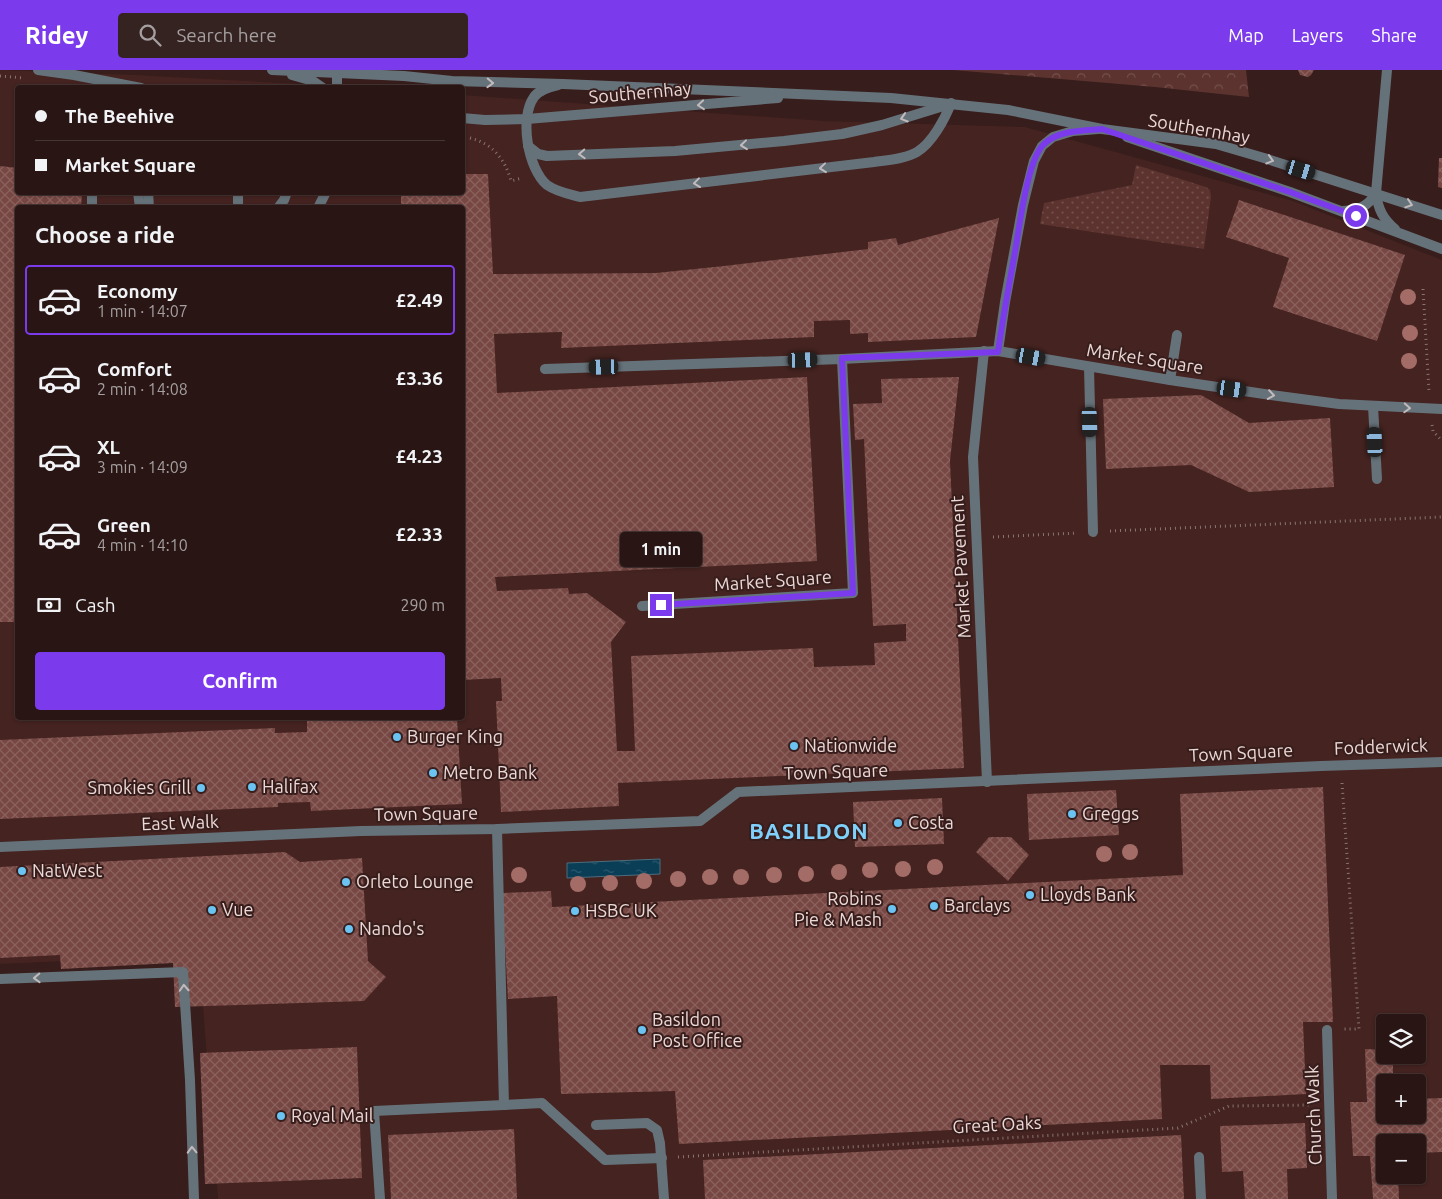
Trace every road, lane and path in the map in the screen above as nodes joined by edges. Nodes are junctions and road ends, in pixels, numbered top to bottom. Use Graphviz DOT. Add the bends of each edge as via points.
graph roads {
  1 [pos="38,70"];
  2 [pos="272,70"];
  3 [pos="1387,70"];
  4 [pos="337,71"];
  5 [pos="563,84"];
  6 [pos="112,85"];
  7 [pos="319,85"];
  8 [pos="337,85"];
  9 [pos="819,94"];
  10 [pos="951,103"];
  11 [pos="465,118"];
  12 [pos="527,119"];
  13 [pos="1102,129"];
  14 [pos="465,137"];
  15 [pos="528,145"];
  16 [pos="538,175"];
  17 [pos="1376,193"];
  18 [pos="1341,211"];
  19 [pos="1442,215"];
  20 [pos="1399,233"];
  21 [pos="1442,249"];
  22 [pos="1423,289"];
  23 [pos="1177,335"];
  24 [pos="984,351"];
  25 [pos="998,352"];
  26 [pos="842,358"];
  27 [pos="1089,367"];
  28 [pos="545,369"];
  29 [pos="1170,380"];
  30 [pos="1373,406"];
  31 [pos="1430,409"];
  32 [pos="1442,409"];
  33 [pos="1442,441"];
  34 [pos="1377,479"];
  35 [pos="1442,517"];
  36 [pos="1093,532"];
  37 [pos="976,538"];
  38 [pos="642,606"];
  39 [pos="1442,762"];
  40 [pos="1322,766"];
  41 [pos="987,782"];
  42 [pos="1342,783"];
  43 [pos="497,829"];
  44 [pos="361,831"];
  45 [pos="0,846"];
  46 [pos="0,979"];
  47 [pos="1327,1030"];
  48 [pos="1329,1104"];
  49 [pos="504,1105"];
  50 [pos="596,1125"];
  51 [pos="1199,1156"];
  52 [pos="662,1158"];
  53 [pos="194,1199"];
  54 [pos="380,1199"];
  55 [pos="664,1199"];
  56 [pos="1201,1199"];
  57 [pos="1332,1199"];
  1 -- 6 [label="street"];
  2 -- 4 [label="street, Southernhay"];
  2 -- 7 [label="street, Southernhay"];
  3 -- 17 [label="street"];
  4 -- 5 [label="street, Southernhay, one-way" via="452,81"];
  4 -- 8 [label="street"];
  5 -- 9 [label="street, Southernhay"];
  5 -- 12 [label="street" via="546,88 534,97"];
  9 -- 10 [label="street, Southernhay"];
  9 -- 12 [label="street, Southernhay, one-way"];
  10 -- 13 [label="street, Southernhay" via="1008,110"];
  10 -- 15 [label="street, one-way" via="842,134 758,144 547,156 538,154"];
  10 -- 16 [label="street, one-way" via="933,136 917,152 899,158 580,197 547,185"];
  11 -- 12 [label="street, Southernhay"];
  12 -- 15 [label="street"];
  13 -- 17 [label="street, Southernhay, one-way" via="1216,144"];
  13 -- 18 [label="street, Southernhay"];
  13 -- 25 [label="street" via="1053,137 1042,146 1034,161 1023,205"];
  14 -- 16 [label="path" via="489,146 501,156 511,181"];
  15 -- 16 [label="street"];
  17 -- 18 [label="street" via="1363,207"];
  17 -- 19 [label="street, Southernhay, one-way"];
  17 -- 20 [label="street, Southernhay" via="1383,217"];
  18 -- 20 [label="street, Southernhay"];
  20 -- 21 [label="street, Southernhay"];
  22 -- 31 [label="path"];
  23 -- 29 [label="street"];
  24 -- 25 [label="street, Market Square"];
  24 -- 26 [label="street, Market Square"];
  24 -- 37 [label="street, Market Pavement" via="973,457"];
  25 -- 27 [label="street, Market Square"];
  26 -- 28 [label="street, Market Square"];
  26 -- 38 [label="street, Market Square" via="853,593"];
  27 -- 29 [label="street, Market Square"];
  27 -- 36 [label="street"];
  29 -- 30 [label="street, Market Square, one-way"];
  30 -- 31 [label="street, Market Square, one-way"];
  30 -- 34 [label="street"];
  31 -- 32 [label="street, Market Square"];
  31 -- 33 [label="path" via="1433,432"];
  35 -- 36 [label="path"];
  36 -- 37 [label="path"];
  37 -- 41 [label="street, Market Pavement"];
  39 -- 40 [label="street, Fodderwick"];
  40 -- 41 [label="street, Town Square"];
  41 -- 43 [label="street, Town Square" via="738,792 700,821"];
  42 -- 47 [label="path" via="1359,1029"];
  43 -- 44 [label="street, Town Square"];
  43 -- 49 [label="street"];
  44 -- 45 [label="street, East Walk"];
  53 -- 46 [label="street, one-way" via="183,972"];
  47 -- 48 [label="street, Church Walk"];
  48 -- 52 [label="path, Great Oaks" via="1229,1106 1178,1128"];
  48 -- 57 [label="street, Church Walk"];
  49 -- 52 [label="street" via="542,1103 605,1160"];
  49 -- 54 [label="street" via="374,1111"];
  50 -- 52 [label="street" via="647,1123 657,1130"];
  51 -- 56 [label="street"];
  52 -- 55 [label="street"];
}
